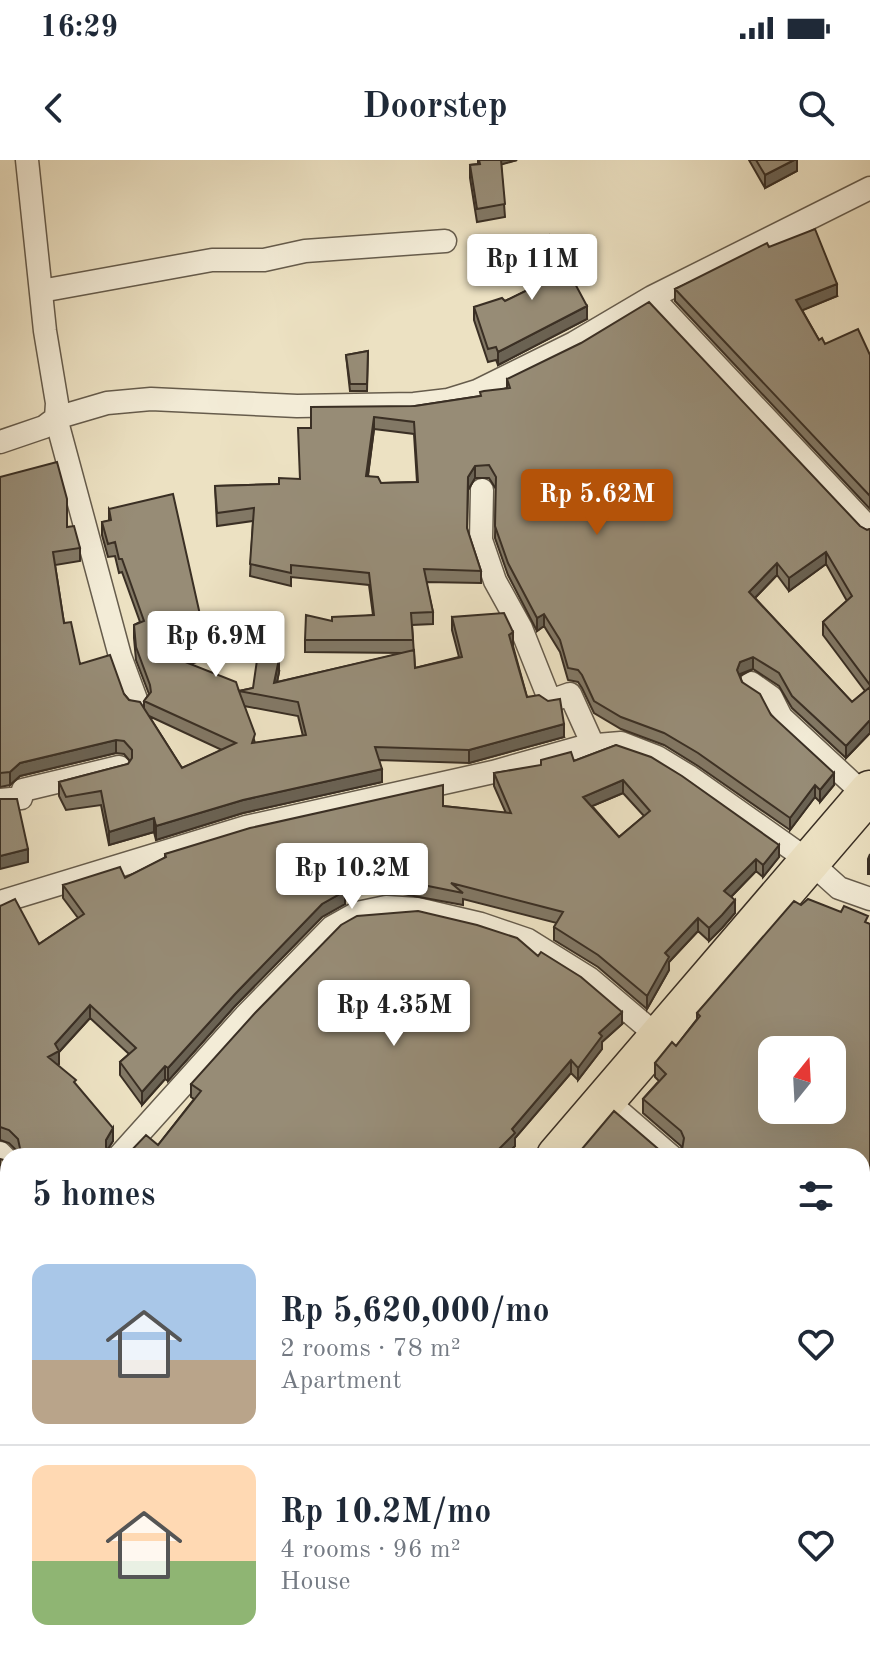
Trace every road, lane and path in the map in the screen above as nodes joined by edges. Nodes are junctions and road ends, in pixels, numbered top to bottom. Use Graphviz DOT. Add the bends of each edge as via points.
graph roads {
  1 [pos="27,160"];
  2 [pos="870,188"];
  3 [pos="445,241"];
  4 [pos="41,291"];
  5 [pos="652,297"];
  6 [pos="56,418"];
  7 [pos="0,442"];
  8 [pos="482,490"];
  9 [pos="870,529"];
  10 [pos="751,683"];
  11 [pos="137,702"];
  12 [pos="593,745"];
  13 [pos="119,767"];
  14 [pos="868,793"];
  15 [pos="0,800"];
  16 [pos="809,861"];
  17 [pos="870,899"];
  18 [pos="0,902"];
  19 [pos="660,1038"];
  20 [pos="606,1100"];
  21 [pos="126,1148"];
  22 [pos="564,1148"];
  23 [pos="662,1148"];
  1 -- 4 [label="street"];
  2 -- 5 [label="street"];
  3 -- 4 [label="street" via="305,251 264,260 212,260"];
  4 -- 6 [label="street"];
  5 -- 6 [label="street" via="574,343 448,400 297,406 151,399 107,403"];
  5 -- 9 [label="street"];
  6 -- 7 [label="street"];
  6 -- 11 [label="street"];
  8 -- 12 [label="street" via="481,540 495,581 521,628 550,701 570,694"];
  10 -- 14 [label="street" via="771,697 781,717"];
  12 -- 16 [label="street" via="621,743 657,757"];
  12 -- 18 [label="street" via="246,827"];
  13 -- 15 [label="street"];
  14 -- 16 [label="highway"];
  16 -- 17 [label="street" via="839,888"];
  16 -- 19 [label="highway"];
  19 -- 20 [label="highway"];
  19 -- 21 [label="street" via="589,978 528,940 417,909 386,907 357,913 332,927"];
  20 -- 22 [label="highway"];
  20 -- 23 [label="street"];
}
